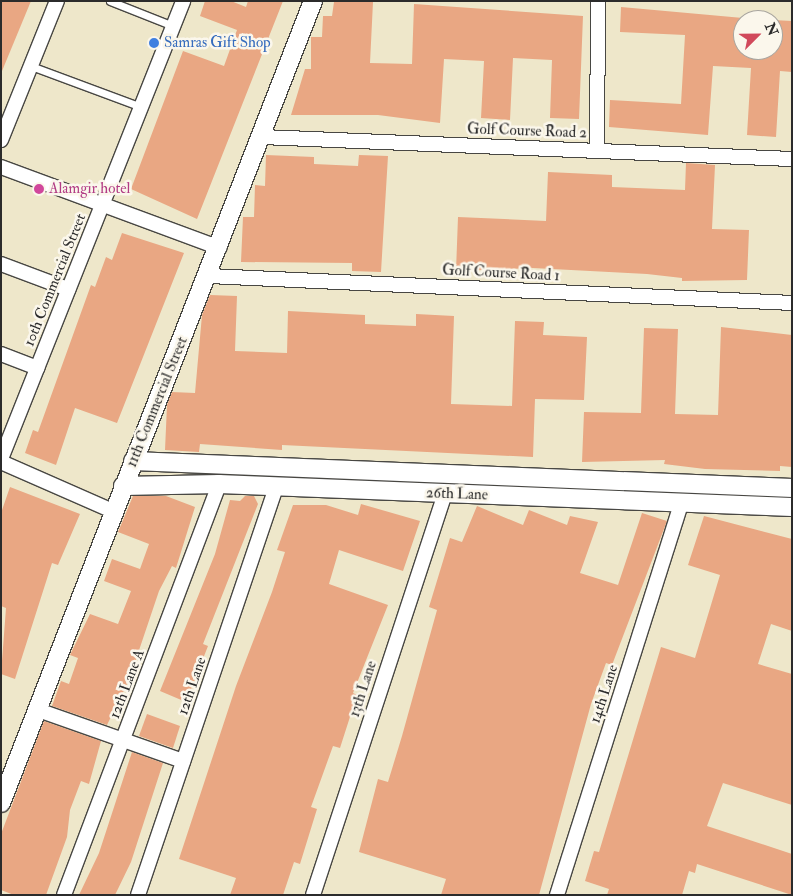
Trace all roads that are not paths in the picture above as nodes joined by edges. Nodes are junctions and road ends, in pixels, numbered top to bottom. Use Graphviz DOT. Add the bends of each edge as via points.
graph roads {
  1 [pos="57,1"];
  2 [pos="110,1"];
  3 [pos="183,1"];
  4 [pos="313,1"];
  5 [pos="598,1"];
  6 [pos="173,26"];
  7 [pos="31,66"];
  8 [pos="141,107"];
  9 [pos="262,137"];
  10 [pos="1,140"];
  11 [pos="597,150"];
  12 [pos="792,159"];
  13 [pos="1,167"];
  14 [pos="102,206"];
  15 [pos="220,248"];
  16 [pos="1,264"];
  17 [pos="209,276"];
  18 [pos="68,289"];
  19 [pos="792,303"];
  20 [pos="1,354"];
  21 [pos="37,368"];
  22 [pos="2,454"];
  23 [pos="133,461"];
  24 [pos="219,484"];
  25 [pos="123,486"];
  26 [pos="276,487"];
  27 [pos="792,488"];
  28 [pos="445,493"];
  29 [pos="682,502"];
  30 [pos="792,507"];
  31 [pos="115,512"];
  32 [pos="38,710"];
  33 [pos="123,740"];
  34 [pos="183,761"];
  35 [pos="1,803"];
  36 [pos="64,895"];
  37 [pos="138,895"];
  38 [pos="313,895"];
  39 [pos="557,895"];
  1 -- 7 [label="street"];
  2 -- 6 [label="lane"];
  3 -- 6 [label="street, 10th Commercial Street"];
  4 -- 9 [label="street, 11th Commercial Street"];
  5 -- 11 [label="street"];
  6 -- 8 [label="street, 10th Commercial Street"];
  7 -- 8 [label="lane"];
  7 -- 10 [label="street"];
  8 -- 14 [label="street, 10th Commercial Street"];
  9 -- 11 [label="street, Golf Course Road 2"];
  9 -- 15 [label="street, 11th Commercial Street"];
  11 -- 12 [label="street, Golf Course Road 2"];
  13 -- 14 [label="street"];
  14 -- 15 [label="street"];
  14 -- 18 [label="street, 10th Commercial Street"];
  15 -- 17 [label="street, 11th Commercial Street"];
  16 -- 18 [label="street"];
  17 -- 19 [label="street, Golf Course Road 1"];
  17 -- 23 [label="street, 11th Commercial Street"];
  18 -- 21 [label="street, 10th Commercial Street"];
  20 -- 21 [label="street"];
  21 -- 22 [label="street, 10th Commercial Street"];
  22 -- 31 [label="street"];
  23 -- 25 [label="street, 11th Commercial Street"];
  23 -- 27 [label="street"];
  24 -- 25 [label="street, 26th Lane"];
  24 -- 26 [label="street, 26th Lane"];
  24 -- 33 [label="street, 12th Lane A"];
  25 -- 31 [label="street, 11th Commercial Street"];
  26 -- 28 [label="street, 26th Lane"];
  26 -- 34 [label="street, 12th Lane"];
  28 -- 29 [label="street, 26th Lane"];
  28 -- 38 [label="street, 13th Lane"];
  29 -- 30 [label="street, 26th Lane"];
  29 -- 39 [label="street, 14th Lane"];
  31 -- 32 [label="street, 11th Commercial Street"];
  32 -- 33 [label="street"];
  32 -- 35 [label="street, 11th Commercial Street"];
  33 -- 34 [label="street"];
  33 -- 36 [label="street, 12th Lane A"];
  34 -- 37 [label="street, 12th Lane"];
}
